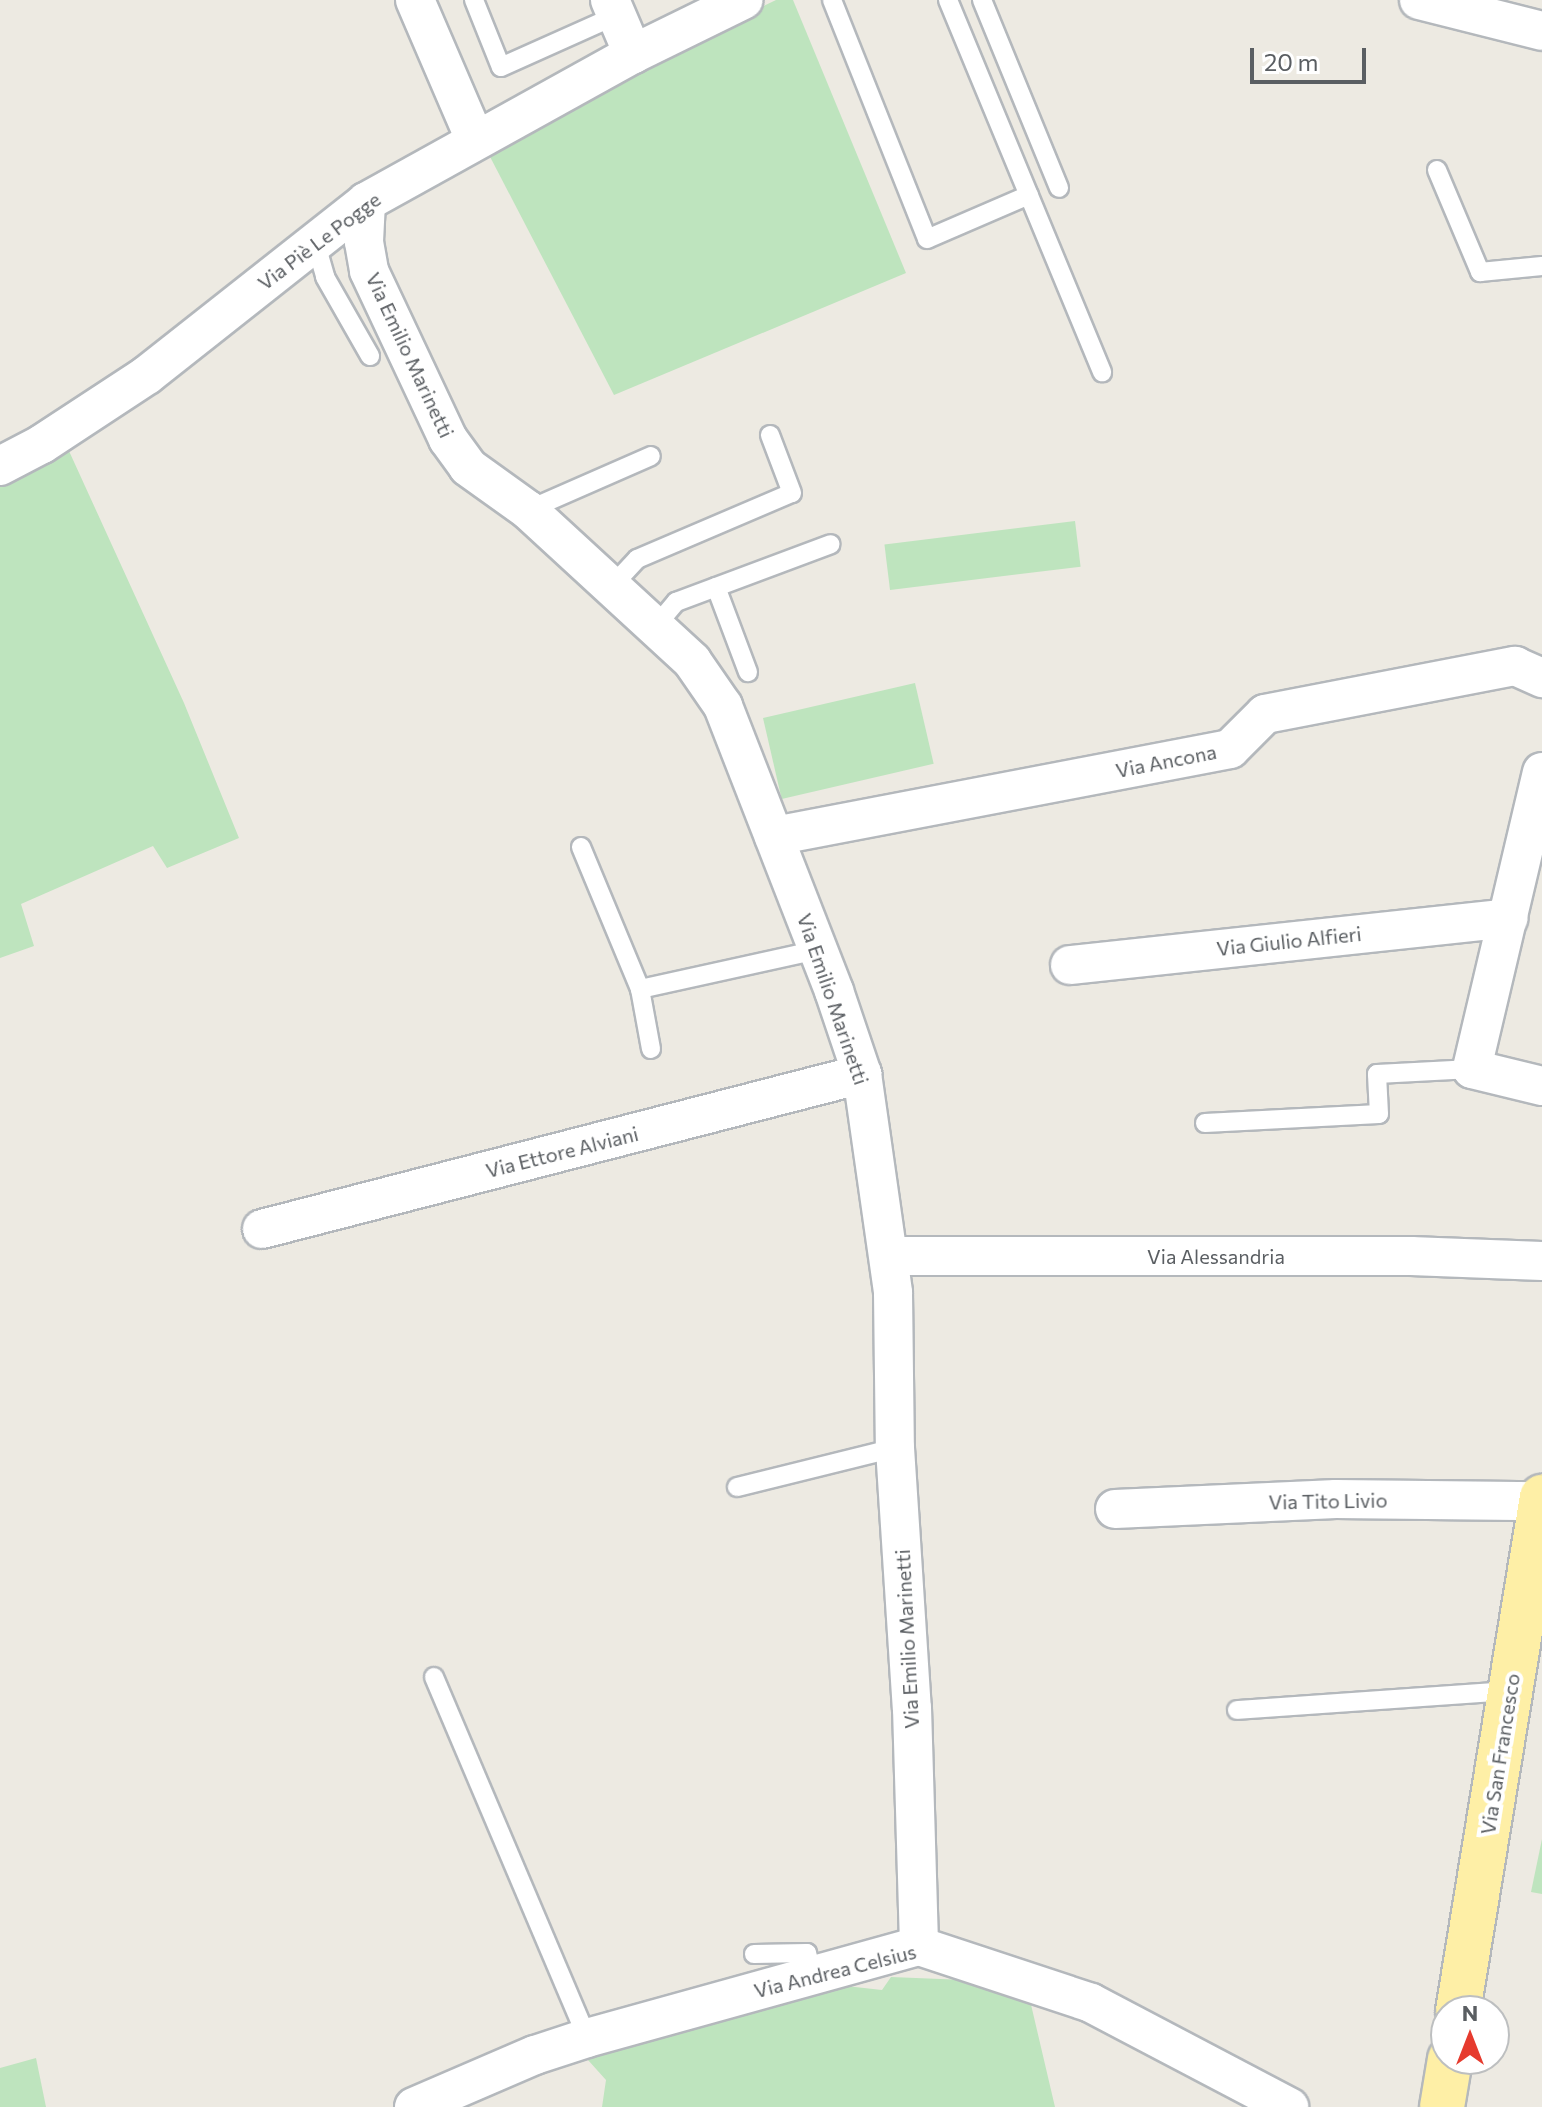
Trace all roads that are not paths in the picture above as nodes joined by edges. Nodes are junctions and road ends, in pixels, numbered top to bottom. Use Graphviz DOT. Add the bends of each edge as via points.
graph roads {
  1 [pos="415,0"];
  2 [pos="474,0"];
  3 [pos="743,0"];
  4 [pos="832,0"];
  5 [pos="948,0"];
  6 [pos="982,0"];
  7 [pos="1419,0"];
  8 [pos="613,8"];
  9 [pos="1542,31"];
  10 [pos="633,54"];
  11 [pos="475,139"];
  12 [pos="1437,170"];
  13 [pos="1059,188"];
  14 [pos="1029,195"];
  15 [pos="366,202"];
  16 [pos="315,241"];
  17 [pos="1542,266"];
  18 [pos="370,356"];
  19 [pos="1102,372"];
  20 [pos="770,435"];
  21 [pos="651,456"];
  22 [pos="0,466"];
  23 [pos="528,510"];
  24 [pos="831,544"];
  25 [pos="612,586"];
  26 [pos="716,587"];
  27 [pos="655,627"];
  28 [pos="748,672"];
  29 [pos="1542,678"];
  30 [pos="1542,772"];
  31 [pos="774,836"];
  32 [pos="581,847"];
  33 [pos="1508,918"];
  34 [pos="818,950"];
  35 [pos="1070,965"];
  36 [pos="640,989"];
  37 [pos="651,1049"];
  38 [pos="1472,1069"];
  39 [pos="862,1074"];
  40 [pos="1542,1086"];
  41 [pos="1205,1123"];
  42 [pos="262,1229"];
  43 [pos="890,1256"];
  44 [pos="1542,1261"];
  45 [pos="895,1448"];
  46 [pos="737,1487"];
  47 [pos="1542,1499"];
  48 [pos="1115,1509"];
  49 [pos="434,1677"];
  50 [pos="1510,1691"];
  51 [pos="1237,1710"];
  52 [pos="919,1946"];
  53 [pos="754,1954"];
  54 [pos="813,1975"];
  55 [pos="1461,1995"];
  56 [pos="587,2038"];
  57 [pos="1447,2075"];
  58 [pos="414,2107"];
  59 [pos="1289,2107"];
  60 [pos="1442,2107"];
  1 -- 11 [label="street"];
  2 -- 8 [label="lane" via="501,67"];
  3 -- 10 [label="street, Via Piè Le Pogge"];
  4 -- 14 [label="lane" via="927,239"];
  5 -- 14 [label="lane"];
  6 -- 13 [label="lane"];
  7 -- 9 [label="street"];
  8 -- 10 [label="street"];
  10 -- 11 [label="street, Via Piè Le Pogge"];
  11 -- 15 [label="street, Via Piè Le Pogge"];
  12 -- 17 [label="lane" via="1480,272"];
  14 -- 19 [label="lane"];
  15 -- 16 [label="street, Via Piè Le Pogge"];
  15 -- 23 [label="street, Via Emilio Marinetti" via="369,271 448,439 468,467"];
  16 -- 18 [label="lane" via="325,277"];
  16 -- 22 [label="street, Via Piè Le Pogge" via="147,375"];
  20 -- 25 [label="lane" via="792,493 637,559"];
  21 -- 23 [label="lane"];
  23 -- 25 [label="street, Via Emilio Marinetti"];
  24 -- 26 [label="lane"];
  25 -- 27 [label="street, Via Emilio Marinetti"];
  26 -- 27 [label="lane" via="676,602"];
  26 -- 28 [label="lane"];
  27 -- 31 [label="street, Via Emilio Marinetti" via="692,661 723,706"];
  29 -- 31 [label="street, Via Ancona" via="1515,666 1265,714 1230,749"];
  30 -- 33 [label="street"];
  31 -- 34 [label="street, Via Emilio Marinetti"];
  32 -- 36 [label="lane"];
  33 -- 35 [label="street, Via Giulio Alfieri"];
  33 -- 38 [label="street"];
  34 -- 36 [label="lane"];
  34 -- 39 [label="street, Via Emilio Marinetti"];
  36 -- 37 [label="lane"];
  38 -- 40 [label="street"];
  38 -- 41 [label="lane" via="1377,1074 1379,1114"];
  39 -- 42 [label="street, Via Ettore Alviani"];
  39 -- 43 [label="street, Via Emilio Marinetti"];
  43 -- 44 [label="street, Via Alessandria"];
  43 -- 45 [label="street, Via Emilio Marinetti"];
  45 -- 46 [label="lane"];
  45 -- 52 [label="street, Via Emilio Marinetti" via="912,1708"];
  47 -- 48 [label="street, Via Tito Livio" via="1336,1499"];
  47 -- 50 [label="main road, Via San Francesco"];
  49 -- 56 [label="lane"];
  50 -- 51 [label="lane"];
  50 -- 55 [label="main road, Via San Francesco"];
  52 -- 54 [label="street, Via Andrea Celsius"];
  52 -- 59 [label="street, Via Andrea Celsius" via="1091,2003"];
  53 -- 54 [label="lane" via="807,1953"];
  54 -- 56 [label="street, Via Andrea Celsius"];
  56 -- 58 [label="street, Via Andrea Celsius"];
  57 -- 60 [label="main road"];
}
